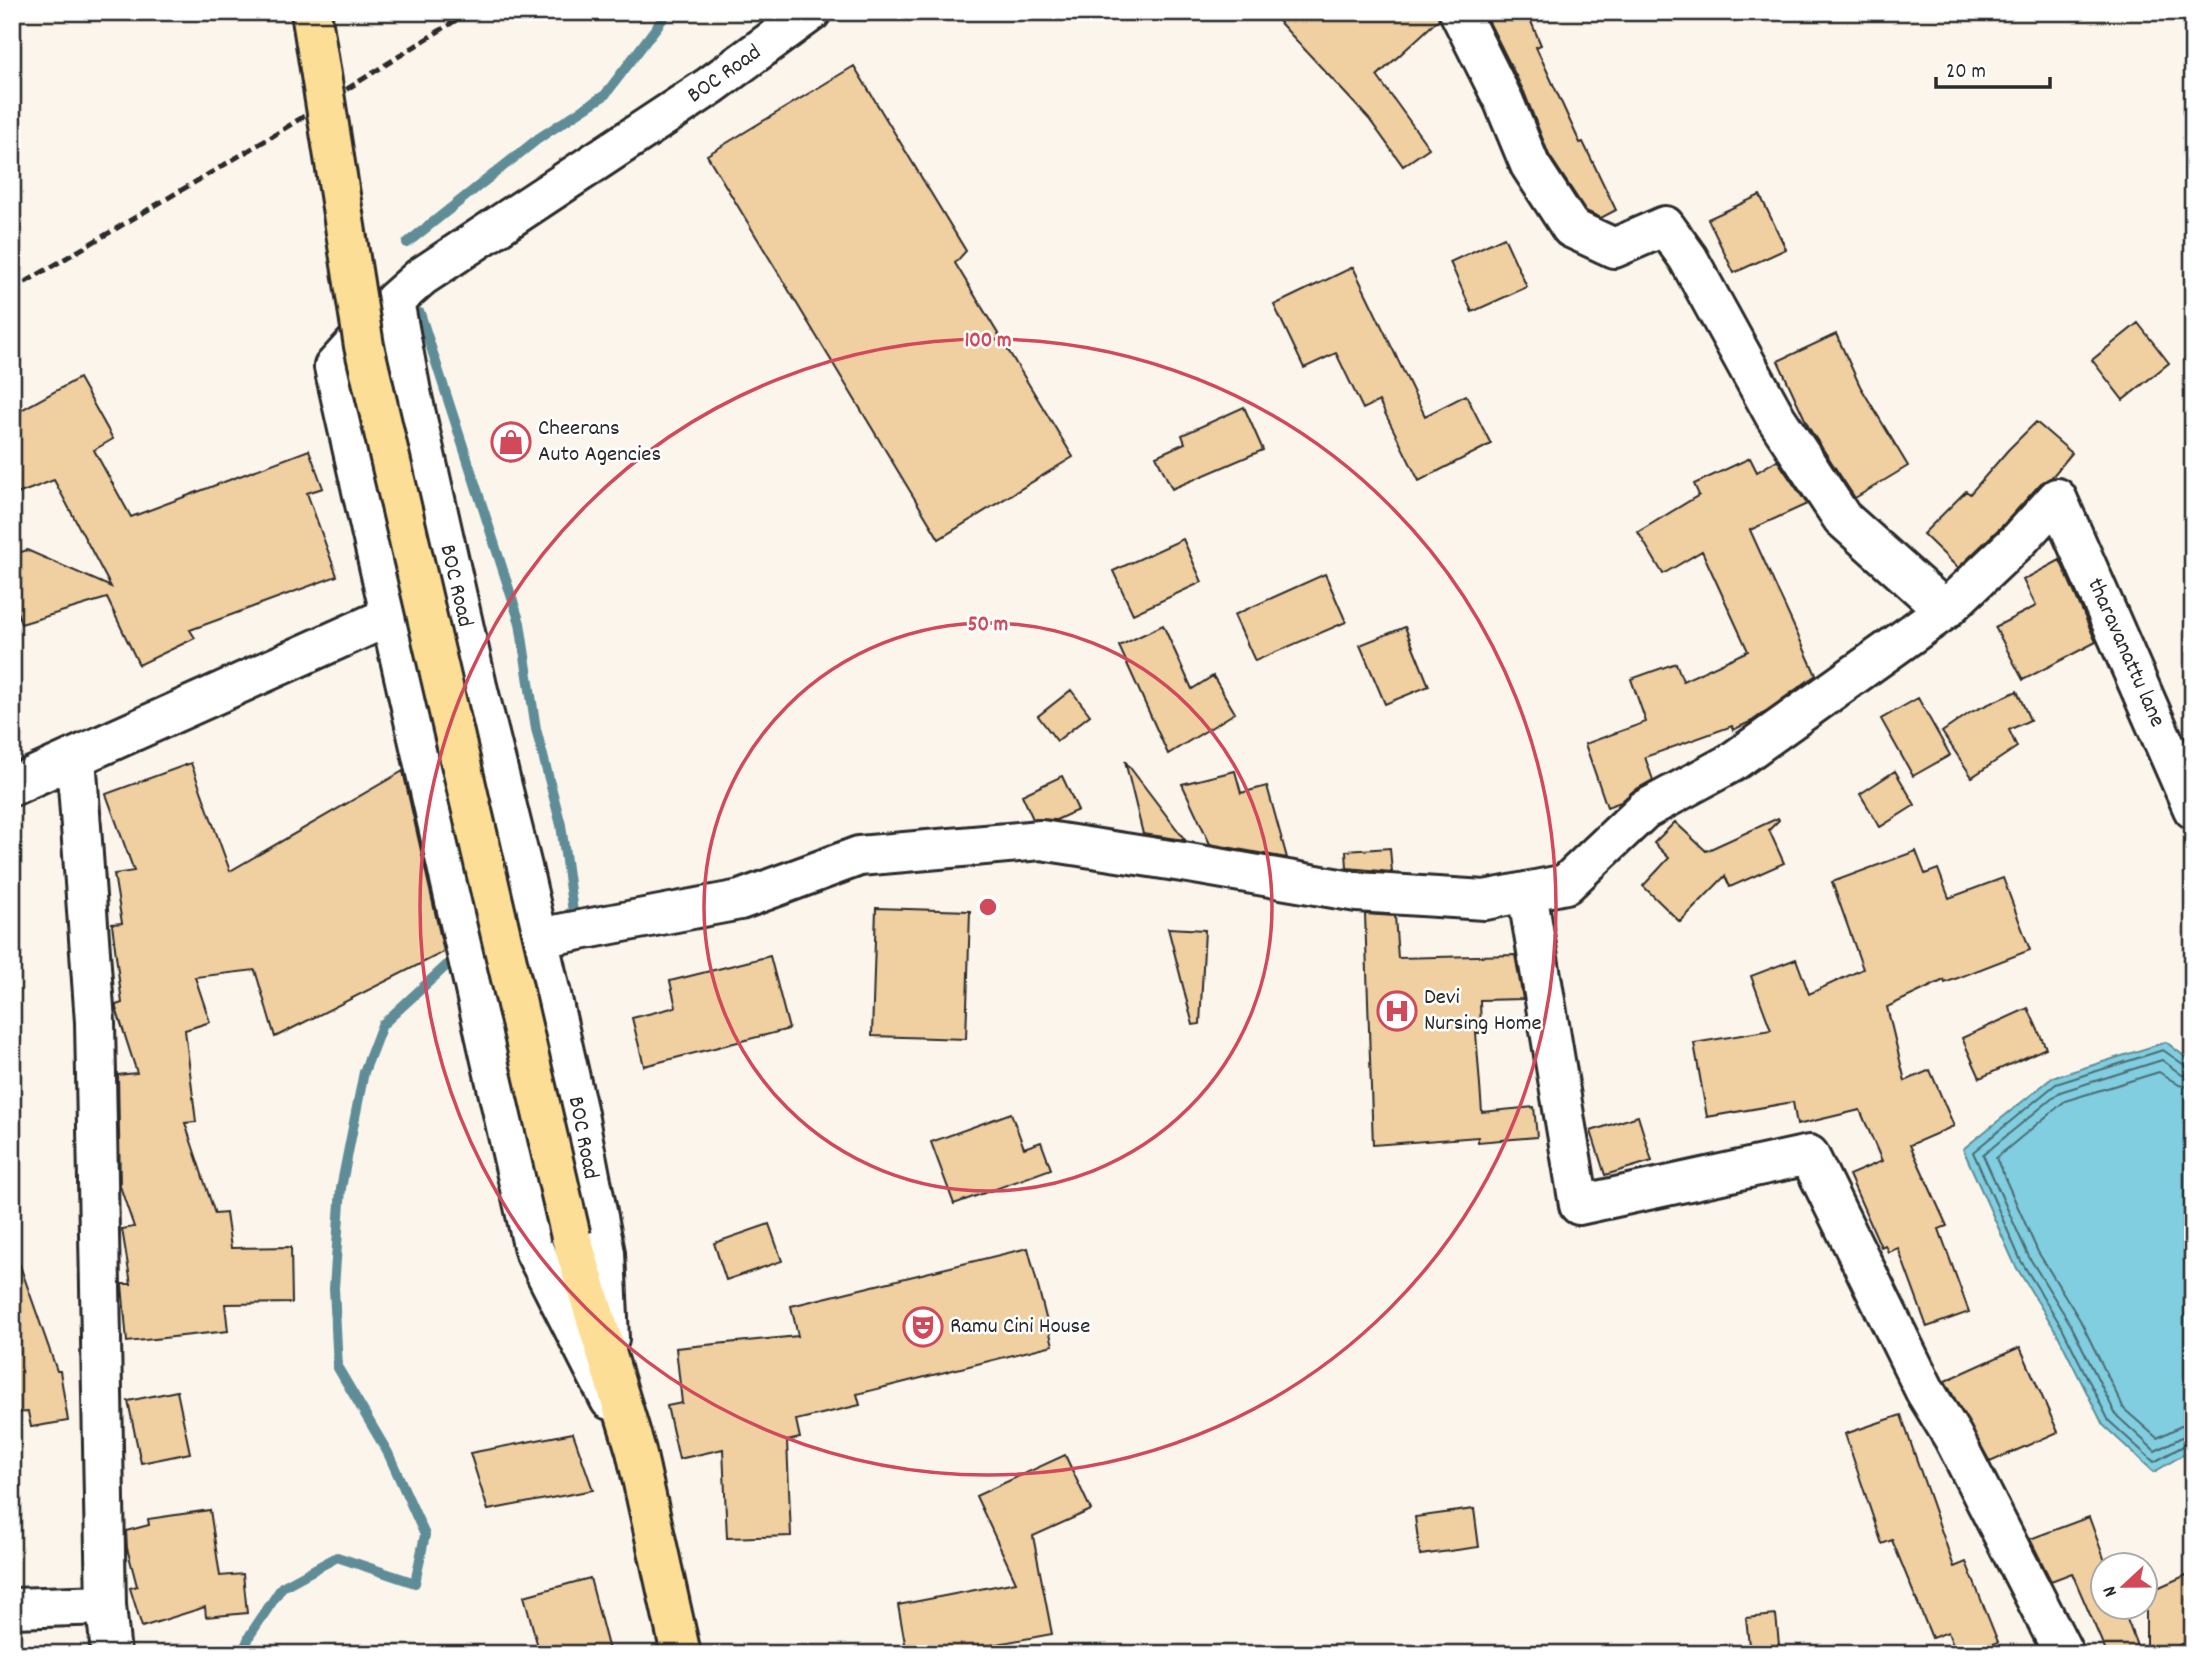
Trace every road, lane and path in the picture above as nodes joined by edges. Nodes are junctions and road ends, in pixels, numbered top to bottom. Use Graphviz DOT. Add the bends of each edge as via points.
graph roads {
  1 [pos="311,12"];
  2 [pos="811,12"];
  3 [pos="1459,12"];
  4 [pos="394,300"];
  5 [pos="1945,610"];
  6 [pos="390,616"];
  7 [pos="76,757"];
  8 [pos="12,786"];
  9 [pos="2193,809"];
  10 [pos="1527,892"];
  11 [pos="538,938"];
  12 [pos="611,1369"];
  13 [pos="636,1451"];
  14 [pos="106,1605"];
  15 [pos="12,1608"];
  16 [pos="111,1654"];
  17 [pos="681,1654"];
  18 [pos="2064,1654"];
  1 -- 12 [label="main road, bridge" via="364,346 571,1237"];
  2 -- 4 [label="street, BOC Road" via="710,86 421,277"];
  3 -- 5 [label="street" via="1530,165 1571,228 1614,247 1665,226 1688,257 1776,418 1842,518"];
  4 -- 6 [label="street" via="334,367"];
  4 -- 11 [label="street, BOC Road" via="474,672"];
  5 -- 9 [label="street, tharavanattu lane" via="2020,540 2057,498"];
  5 -- 10 [label="street" via="1731,763 1644,810 1566,884"];
  6 -- 7 [label="street"];
  6 -- 13 [label="street" via="534,1250"];
  7 -- 8 [label="street"];
  7 -- 14 [label="street" via="95,1022"];
  10 -- 11 [label="street" via="1485,900 1357,892 1041,840 859,856 740,900"];
  10 -- 18 [label="street" via="1579,1205 1809,1155 1925,1391"];
  11 -- 12 [label="street, BOC Road" via="605,1253"];
  12 -- 13 [label="main road"];
  13 -- 17 [label="main road"];
  14 -- 15 [label="street"];
  14 -- 16 [label="street"];
}
